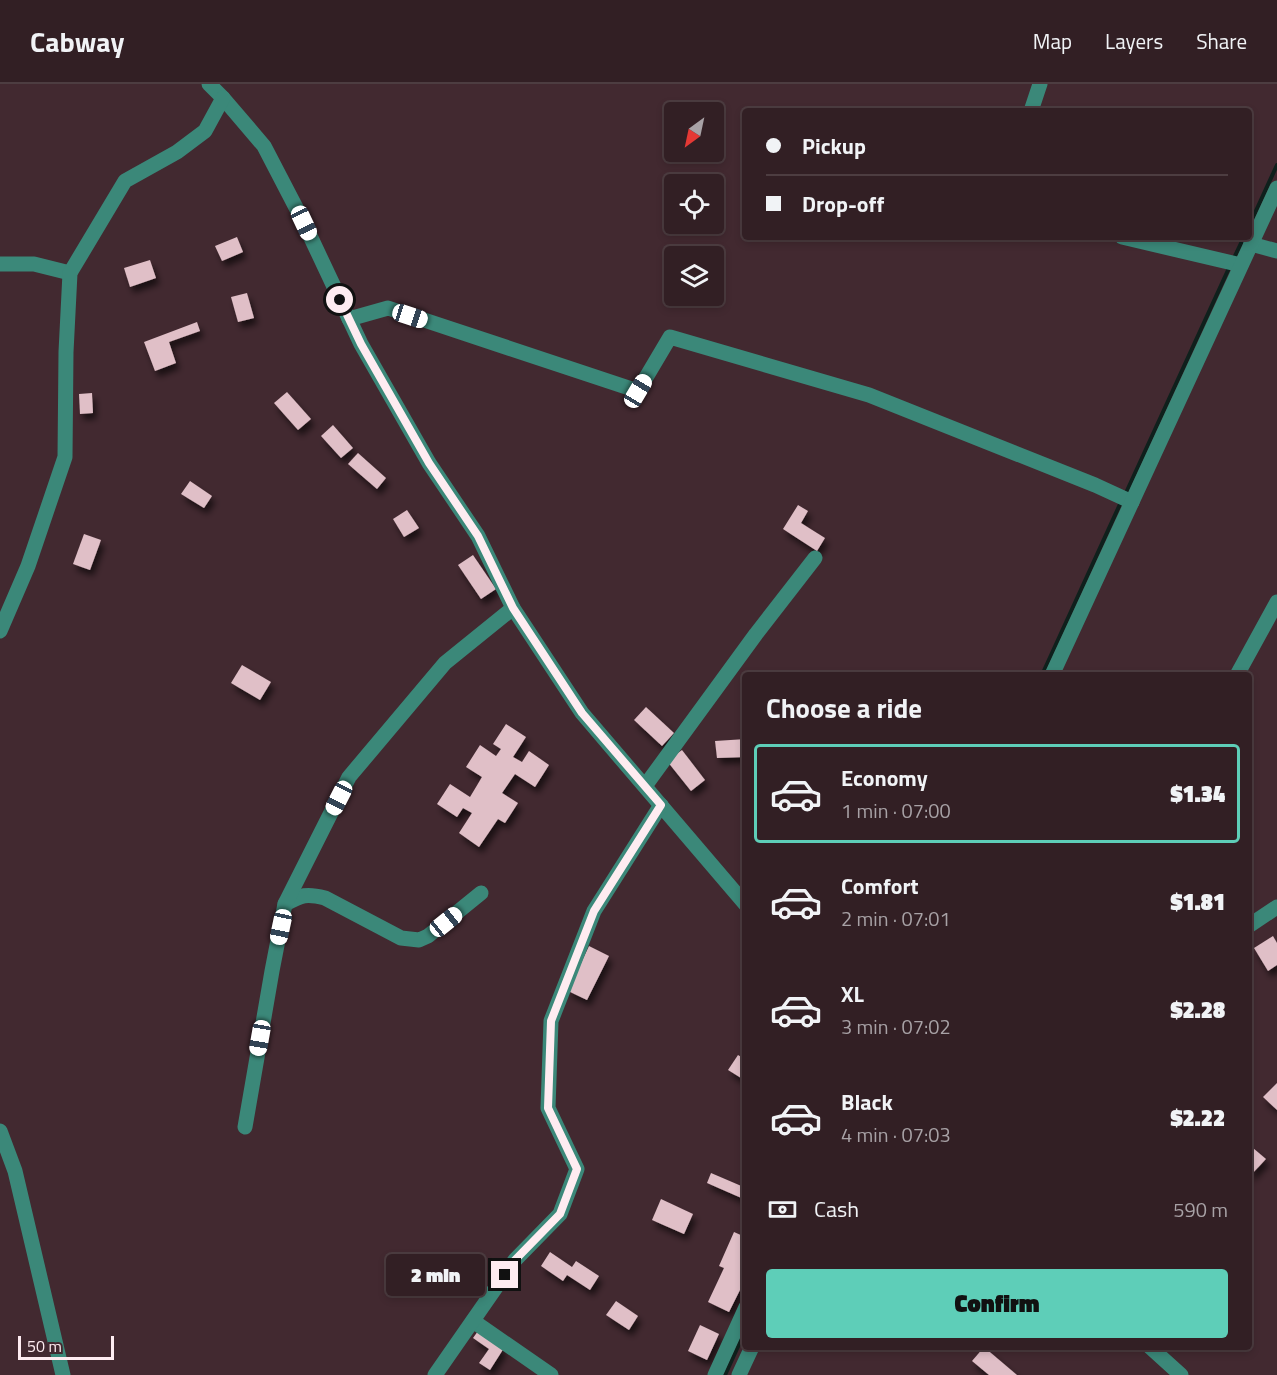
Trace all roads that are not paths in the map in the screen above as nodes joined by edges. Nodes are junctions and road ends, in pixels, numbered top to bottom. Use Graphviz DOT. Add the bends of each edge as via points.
graph roads {
  1 [pos="209,84"];
  2 [pos="1040,84"];
  3 [pos="223,98"];
  4 [pos="1032,108"];
  5 [pos="1277,188"];
  6 [pos="1135,240"];
  7 [pos="1251,244"];
  8 [pos="1277,251"];
  9 [pos="0,264"];
  10 [pos="1235,264"];
  11 [pos="70,273"];
  12 [pos="349,319"];
  13 [pos="1126,499"];
  14 [pos="815,558"];
  15 [pos="1277,602"];
  16 [pos="513,608"];
  17 [pos="0,631"];
  18 [pos="1053,672"];
  19 [pos="1239,672"];
  20 [pos="645,786"];
  21 [pos="661,805"];
  22 [pos="481,893"];
  23 [pos="742,900"];
  24 [pos="285,904"];
  25 [pos="1277,907"];
  26 [pos="1252,925"];
  27 [pos="245,1127"];
  28 [pos="0,1131"];
  29 [pos="742,1316"];
  30 [pos="473,1320"];
  31 [pos="751,1350"];
  32 [pos="1153,1350"];
  33 [pos="63,1375"];
  34 [pos="435,1375"];
  35 [pos="551,1375"];
  36 [pos="715,1375"];
  37 [pos="739,1375"];
  38 [pos="1181,1375"];
  1 -- 3 [label="street"];
  2 -- 4 [label="street"];
  3 -- 11 [label="street" via="205,131 125,181"];
  3 -- 12 [label="street" via="264,146"];
  5 -- 7 [label="street"];
  6 -- 10 [label="street"];
  7 -- 8 [label="street"];
  7 -- 10 [label="street"];
  9 -- 11 [label="street" via="34,264"];
  10 -- 13 [label="street"];
  11 -- 17 [label="street" via="64,457 28,566"];
  12 -- 13 [label="street" via="388,308 638,391 670,337 869,395"];
  12 -- 16 [label="street" via="429,463 478,536"];
  13 -- 18 [label="street"];
  14 -- 20 [label="street"];
  15 -- 19 [label="street"];
  16 -- 20 [label="street" via="582,713"];
  16 -- 24 [label="street" via="446,663 349,777"];
  20 -- 21 [label="street"];
  21 -- 23 [label="street"];
  21 -- 30 [label="street" via="594,911 551,1021 548,1108 577,1169 560,1214 515,1260"];
  22 -- 24 [label="street" via="418,940 401,938 311,894"];
  24 -- 27 [label="street"];
  25 -- 26 [label="street"];
  28 -- 33 [label="street" via="15,1171"];
  29 -- 36 [label="street"];
  30 -- 34 [label="street"];
  30 -- 35 [label="street"];
  31 -- 37 [label="street"];
  32 -- 38 [label="street"];
}
